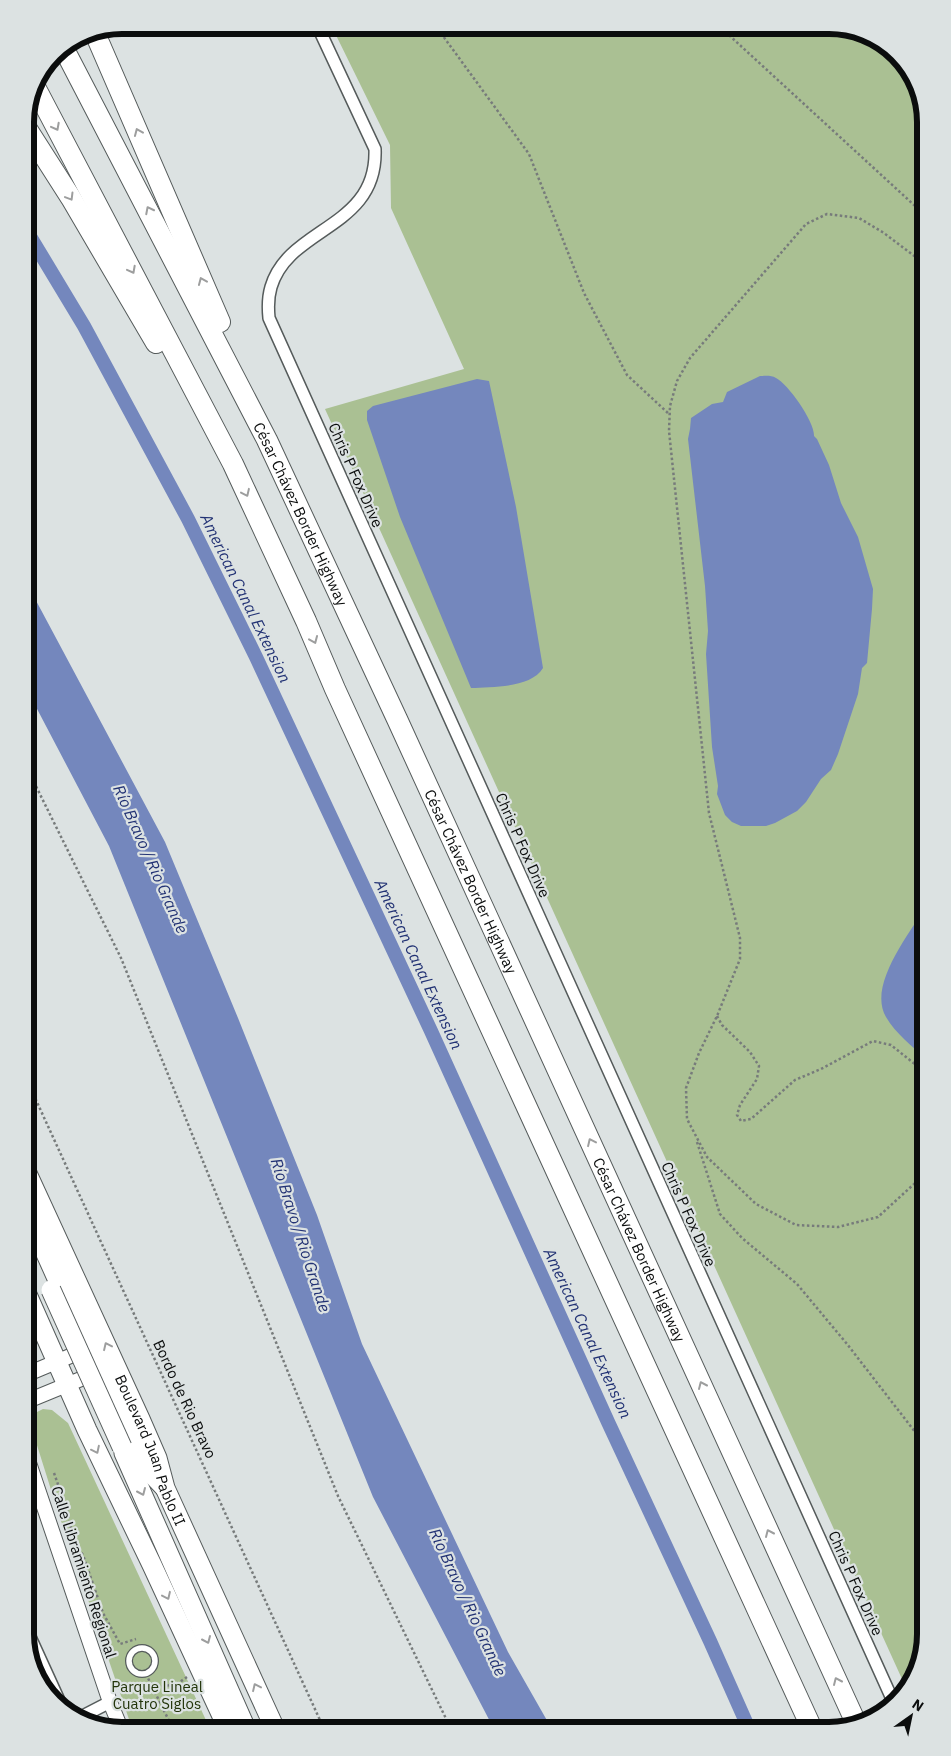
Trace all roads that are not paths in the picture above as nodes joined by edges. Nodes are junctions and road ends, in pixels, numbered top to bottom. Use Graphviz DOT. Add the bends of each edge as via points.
graph roads {
  1 [pos="321,34"];
  2 [pos="97,37"];
  3 [pos="67,54"];
  4 [pos="38,94"];
  5 [pos="34,140"];
  6 [pos="267,440"];
  7 [pos="233,464"];
  8 [pos="34,1189"];
  9 [pos="34,1228"];
  10 [pos="34,1252"];
  11 [pos="66,1299"];
  12 [pos="35,1313"];
  13 [pos="88,1349"];
  14 [pos="34,1363"];
  15 [pos="49,1364"];
  16 [pos="34,1370"];
  17 [pos="99,1372"];
  18 [pos="67,1385"];
  19 [pos="34,1398"];
  20 [pos="119,1415"];
  21 [pos="87,1430"];
  22 [pos="34,1478"];
  23 [pos="165,1488"];
  24 [pos="35,1647"];
  25 [pos="146,1674"];
  26 [pos="54,1690"];
  27 [pos="888,1691"];
  28 [pos="110,1702"];
  29 [pos="86,1714"];
  30 [pos="854,1718"];
  31 [pos="118,1722"];
  32 [pos="225,1722"];
  33 [pos="243,1722"];
  34 [pos="272,1722"];
  35 [pos="809,1722"];
  1 -- 27 [label="street, Chris P Fox Drive" via="375,149 373,176 357,204 345,216 284,263 271,288 269,318"];
  6 -- 2 [label="highway, one-way" via="227,338"];
  6 -- 3 [label="highway, César Chávez Border Highway, one-way"];
  4 -- 7 [label="highway, one-way"];
  5 -- 7 [label="highway, one-way" via="183,388"];
  30 -- 6 [label="highway, César Chávez Border Highway, one-way"];
  7 -- 35 [label="highway, one-way"];
  23 -- 8 [label="highway, Boulevard Juan Pablo II, one-way" via="157,1458 140,1419"];
  9 -- 11 [label="highway"];
  10 -- 33 [label="highway, Boulevard Juan Pablo II, one-way, bridge"];
  11 -- 12 [label="highway" via="64,1309 58,1314"];
  11 -- 13 [label="highway"];
  12 -- 15 [label="highway"];
  13 -- 15 [label="street"];
  13 -- 17 [label="highway"];
  14 -- 15 [label="street"];
  15 -- 16 [label="street"];
  15 -- 18 [label="highway"];
  17 -- 18 [label="street"];
  17 -- 20 [label="highway"];
  18 -- 19 [label="street"];
  18 -- 21 [label="highway"];
  20 -- 21 [label="highway" via="108,1406 98,1409 90,1416"];
  20 -- 23 [label="highway" via="145,1467"];
  21 -- 32 [label="highway, one-way"];
  22 -- 28 [label="street, Calle Libramiento Regional"];
  34 -- 23 [label="highway, Boulevard Juan Pablo II, one-way"];
  24 -- 26 [label="street"];
  25 -- 25 [label="lane" via="153,1668 155,1660 148,1650 139,1649 133,1652 129,1662 134,1671"];
  28 -- 29 [label="street"];
  28 -- 31 [label="street, Calle Libramiento Regional"];
}
